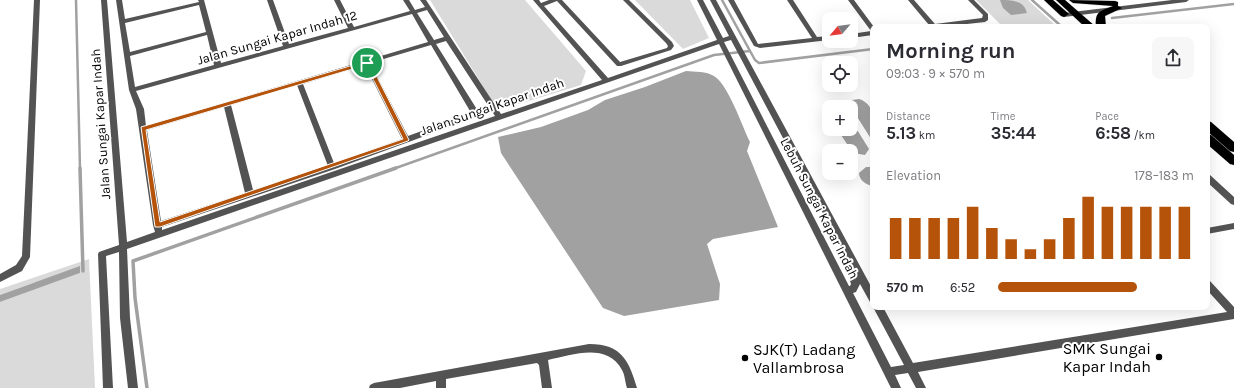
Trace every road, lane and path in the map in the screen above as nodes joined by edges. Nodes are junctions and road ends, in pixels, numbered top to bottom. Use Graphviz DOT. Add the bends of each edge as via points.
graph roads {
  1 [pos="37,0"];
  2 [pos="104,0"];
  3 [pos="119,0"];
  4 [pos="270,0"];
  5 [pos="337,0"];
  6 [pos="406,0"];
  7 [pos="424,0"];
  8 [pos="555,0"];
  9 [pos="559,0"];
  10 [pos="626,0"];
  11 [pos="700,0"];
  12 [pos="714,0"];
  13 [pos="731,0"];
  14 [pos="790,0"];
  15 [pos="851,0"];
  16 [pos="911,0"];
  17 [pos="971,0"];
  18 [pos="1048,0"];
  19 [pos="1060,0"];
  20 [pos="1145,0"];
  21 [pos="1186,0"];
  22 [pos="201,1"];
  23 [pos="538,2"];
  24 [pos="1116,6"];
  25 [pos="428,8"];
  26 [pos="1068,9"];
  27 [pos="413,12"];
  28 [pos="122,22"];
  29 [pos="931,24"];
  30 [pos="950,24"];
  31 [pos="1077,24"];
  32 [pos="1087,24"];
  33 [pos="1101,24"];
  34 [pos="870,26"];
  35 [pos="352,29"];
  36 [pos="209,33"];
  37 [pos="870,33"];
  38 [pos="858,35"];
  39 [pos="734,37"];
  40 [pos="448,38"];
  41 [pos="822,39"];
  42 [pos="721,40"];
  43 [pos="816,40"];
  44 [pos="432,43"];
  45 [pos="287,47"];
  46 [pos="126,54"];
  47 [pos="367,63"];
  48 [pos="218,66"];
  49 [pos="606,80"];
  50 [pos="299,83"];
  51 [pos="132,90"];
  52 [pos="227,104"];
  53 [pos="499,117"];
  54 [pos="1210,128"];
  55 [pos="143,129"];
  56 [pos="406,140"];
  57 [pos="1210,141"];
  58 [pos="1234,148"];
  59 [pos="1234,162"];
  60 [pos="332,166"];
  61 [pos="1210,180"];
  62 [pos="250,195"];
  63 [pos="1234,202"];
  64 [pos="157,226"];
  65 [pos="1234,226"];
  66 [pos="1210,230"];
  67 [pos="158,234"];
  68 [pos="842,242"];
  69 [pos="123,247"];
  70 [pos="0,278"];
  71 [pos="1210,287"];
  72 [pos="847,290"];
  73 [pos="870,293"];
  74 [pos="880,310"];
  75 [pos="1234,314"];
  76 [pos="539,358"];
  77 [pos="911,370"];
  78 [pos="888,372"];
  79 [pos="440,376"];
  80 [pos="108,388"];
  81 [pos="133,388"];
  82 [pos="374,388"];
  83 [pos="441,388"];
  84 [pos="547,388"];
  85 [pos="632,388"];
  86 [pos="896,388"];
  87 [pos="921,388"];
  1 -- 70 [label="street" via="26,257 20,268"];
  2 -- 69 [label="street, Jalan Sungai Kapar Indah"];
  3 -- 28 [label="street"];
  4 -- 45 [label="street"];
  5 -- 35 [label="street"];
  6 -- 27 [label="street"];
  7 -- 25 [label="street"];
  8 -- 23 [label="street"];
  9 -- 10 [label="street" via="619,65 669,50 669,42"];
  11 -- 42 [label="street"];
  12 -- 39 [label="street"];
  13 -- 43 [label="street" via="756,45"];
  14 -- 43 [label="street"];
  15 -- 34 [label="street"];
  16 -- 29 [label="street"];
  17 -- 30 [label="street" via="986,15 985,20"];
  18 -- 26 [label="highway"];
  19 -- 26 [label="highway"];
  20 -- 24 [label="street"];
  21 -- 24 [label="street"];
  22 -- 28 [label="street"];
  22 -- 36 [label="street"];
  23 -- 49 [label="street"];
  24 -- 26 [label="highway"];
  24 -- 26 [label="street"];
  24 -- 33 [label="highway" via="1102,14"];
  25 -- 27 [label="street, Jalan Sungai Kapar Indah 12"];
  25 -- 40 [label="street"];
  26 -- 31 [label="highway"];
  26 -- 32 [label="highway"];
  27 -- 35 [label="street, Jalan Sungai Kapar Indah 12"];
  27 -- 44 [label="street"];
  28 -- 46 [label="street"];
  35 -- 45 [label="street, Jalan Sungai Kapar Indah 12"];
  36 -- 46 [label="street"];
  36 -- 48 [label="street"];
  37 -- 38 [label="street"];
  39 -- 42 [label="street, Jalan Sungai Kapar Indah"];
  39 -- 68 [label="street, Lebuh Sungai Kapar Indah"];
  40 -- 44 [label="street"];
  40 -- 53 [label="street"];
  41 -- 43 [label="street"];
  42 -- 49 [label="street, Jalan Sungai Kapar Indah"];
  42 -- 72 [label="street, Lebuh Sungai Kapar Indah"];
  44 -- 47 [label="street"];
  44 -- 56 [label="street" via="474,111 465,119"];
  45 -- 48 [label="street, Jalan Sungai Kapar Indah 12"];
  46 -- 51 [label="street"];
  47 -- 50 [label="street"];
  47 -- 56 [label="street"];
  48 -- 51 [label="street, Jalan Sungai Kapar Indah 12"];
  49 -- 53 [label="street, Jalan Sungai Kapar Indah"];
  50 -- 52 [label="street"];
  50 -- 60 [label="street"];
  51 -- 55 [label="street" via="140,109"];
  52 -- 55 [label="street"];
  52 -- 62 [label="street"];
  53 -- 67 [label="street, Jalan Sungai Kapar Indah"];
  54 -- 58 [label="highway"];
  55 -- 64 [label="street"];
  56 -- 60 [label="street"];
  57 -- 59 [label="highway"];
  60 -- 62 [label="street"];
  61 -- 63 [label="street"];
  62 -- 64 [label="street"];
  64 -- 67 [label="street"];
  65 -- 66 [label="street"];
  67 -- 69 [label="street, Jalan Sungai Kapar Indah"];
  68 -- 72 [label="street" via="856,284 853,289"];
  68 -- 73 [label="street, Lebuh Sungai Kapar Indah"];
  69 -- 80 [label="street, Jalan Sungai Kapar Indah" via="102,259"];
  69 -- 81 [label="street" via="125,318"];
  71 -- 75 [label="street"];
  72 -- 78 [label="street, Lebuh Sungai Kapar Indah"];
  74 -- 77 [label="street"];
  75 -- 77 [label="street"];
  76 -- 79 [label="street"];
  76 -- 84 [label="street" via="544,363"];
  76 -- 85 [label="street" via="595,348 607,351 624,363"];
  77 -- 78 [label="street"];
  77 -- 87 [label="street"];
  78 -- 86 [label="street, Lebuh Sungai Kapar Indah"];
  79 -- 82 [label="street"];
  79 -- 83 [label="street"];
}
